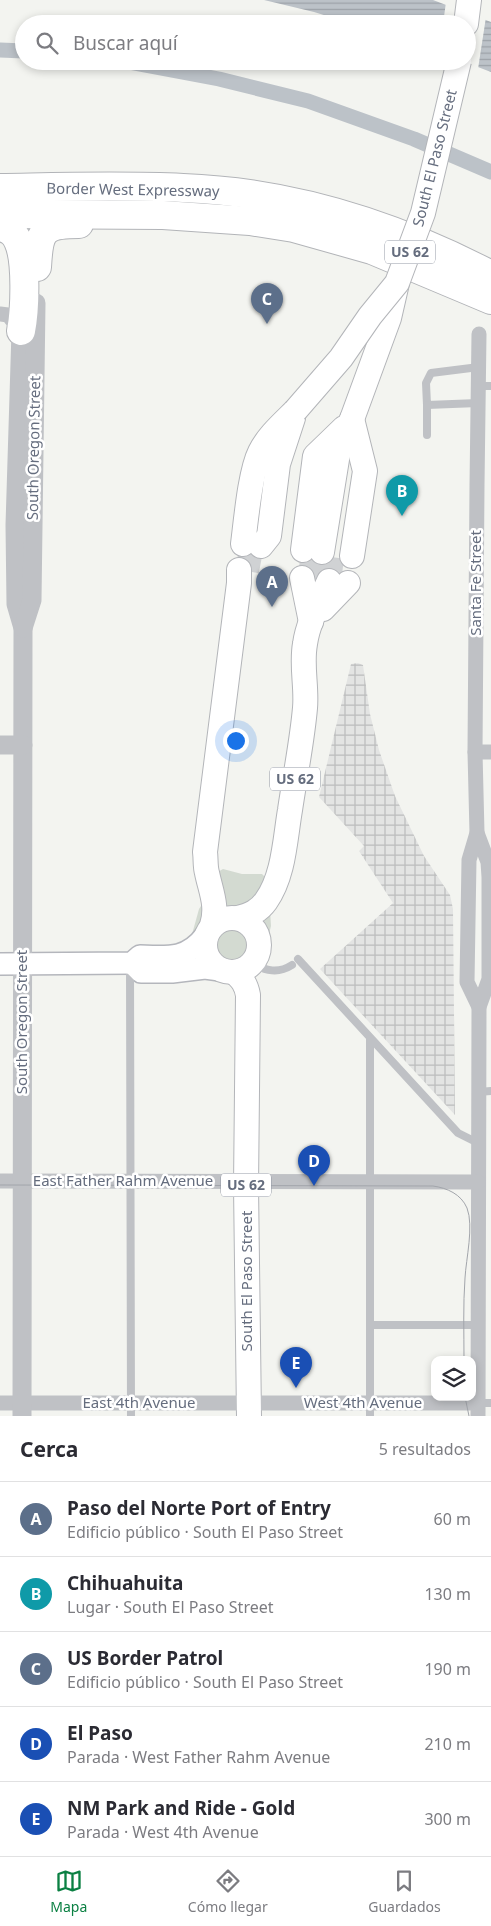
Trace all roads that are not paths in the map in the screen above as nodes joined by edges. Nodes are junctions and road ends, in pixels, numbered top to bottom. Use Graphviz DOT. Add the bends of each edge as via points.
graph roads {
  1 [pos="469,0"];
  2 [pos="467,15"];
  3 [pos="457,70"];
  4 [pos="0,188"];
  5 [pos="0,214"];
  6 [pos="0,226"];
  7 [pos="294,228"];
  8 [pos="37,267"];
  9 [pos="491,275"];
  10 [pos="397,283"];
  11 [pos="491,300"];
  12 [pos="0,314"];
  13 [pos="21,331"];
  14 [pos="479,334"];
  15 [pos="479,367"];
  16 [pos="485,386"];
  17 [pos="478,403"];
  18 [pos="427,405"];
  19 [pos="295,411"];
  20 [pos="427,435"];
  21 [pos="7,526"];
  22 [pos="34,526"];
  23 [pos="484,529"];
  24 [pos="252,545"];
  25 [pos="242,574"];
  26 [pos="311,622"];
  27 [pos="23,628"];
  28 [pos="0,745"];
  29 [pos="23,745"];
  30 [pos="475,752"];
  31 [pos="491,752"];
  32 [pos="477,833"];
  33 [pos="238,918"];
  34 [pos="209,931"];
  35 [pos="131,963"];
  36 [pos="0,964"];
  37 [pos="22,964"];
  38 [pos="235,968"];
  39 [pos="479,1007"];
  40 [pos="370,1039"];
  41 [pos="484,1092"];
  42 [pos="478,1142"];
  43 [pos="0,1181"];
  44 [pos="22,1181"];
  45 [pos="130,1181"];
  46 [pos="246,1182"];
  47 [pos="369,1182"];
  48 [pos="482,1182"];
  49 [pos="370,1325"];
  50 [pos="479,1325"];
  51 [pos="0,1403"];
  52 [pos="482,1407"];
  53 [pos="131,1409"];
  54 [pos="248,1409"];
  55 [pos="370,1409"];
  56 [pos="22,1410"];
  1 -- 2 [label="main road"];
  3 -- 10 [label="main road, South El Paso Street / US 62, bridge" via="423,214"];
  4 -- 9 [label="highway, Border West Expressway" via="184,188 279,199 373,223"];
  5 -- 7 [label="highway, Border West Expressway" via="163,215 250,221"];
  6 -- 13 [label="highway" via="13,233 22,252"];
  7 -- 8 [label="highway" via="268,232 205,226 64,224 50,228 41,236"];
  7 -- 11 [label="highway, Border West Expressway" via="372,250"];
  8 -- 22 [label="street, South Oregon Street"];
  10 -- 19 [label="main road, South El Paso Street / US 62, bridge" via="341,358"];
  10 -- 19 [label="main road, South El Paso Street / US 62" via="389,318 338,453 323,552 289,540 300,457"];
  12 -- 13 [label="street" via="8,315"];
  13 -- 21 [label="street, South Oregon Street"];
  14 -- 15 [label="street, Santa Fe Street"];
  15 -- 16 [label="street, Santa Fe Street"];
  15 -- 18 [label="lane" via="431,373 426,382"];
  16 -- 17 [label="street, Santa Fe Street"];
  17 -- 18 [label="lane"];
  17 -- 23 [label="street, Santa Fe Street"];
  18 -- 20 [label="lane"];
  19 -- 24 [label="main road, South El Paso Street / US 62" via="259,454 254,474"];
  21 -- 22 [label="street"];
  21 -- 27 [label="street, South Oregon Street" via="16,604"];
  22 -- 27 [label="street, South Oregon Street" via="32,600"];
  23 -- 30 [label="street, Santa Fe Street"];
  25 -- 34 [label="main road, US 62" via="205,852 216,914"];
  26 -- 26 [label="main road, US 62" via="324,580"];
  26 -- 33 [label="main road, US 62" via="304,649 305,707 300,749 282,859 266,900 251,915"];
  27 -- 29 [label="street, South Oregon Street"];
  28 -- 29 [label="street"];
  29 -- 37 [label="street, South Oregon Street"];
  30 -- 31 [label="street"];
  30 -- 32 [label="street, Santa Fe Street"];
  32 -- 39 [label="street, Santa Fe Street" via="469,860 468,982"];
  32 -- 39 [label="street, Santa Fe Street" via="488,862 489,877 489,979"];
  33 -- 34 [label="main road, US 62" via="225,918"];
  33 -- 38 [label="main road" via="252,926 259,939 259,948 257,956"];
  34 -- 35 [label="main road" via="194,948 183,954 140,956"];
  34 -- 38 [label="main road, US 62" via="204,945 207,958 212,965"];
  35 -- 37 [label="main road"];
  35 -- 38 [label="main road" via="141,972"];
  35 -- 45 [label="lane"];
  36 -- 37 [label="main road"];
  37 -- 44 [label="street, South Oregon Street"];
  38 -- 40 [label="lane" via="278,971 295,962"];
  38 -- 46 [label="main road, South El Paso Street / US 62" via="248,994"];
  39 -- 41 [label="street, Santa Fe Street"];
  40 -- 42 [label="lane" via="458,1134"];
  40 -- 47 [label="lane"];
  41 -- 42 [label="street, Santa Fe Street"];
  42 -- 48 [label="street, Santa Fe Street"];
  43 -- 44 [label="street, East Father Rahm Avenue"];
  44 -- 45 [label="street, East Father Rahm Avenue"];
  44 -- 56 [label="street, South Oregon Street"];
  45 -- 46 [label="street, East Father Rahm Avenue"];
  45 -- 53 [label="lane"];
  46 -- 47 [label="street, East Father Rahm Avenue"];
  46 -- 54 [label="main road, South El Paso Street / US 62"];
  47 -- 48 [label="street, East Father Rahm Avenue"];
  47 -- 49 [label="lane"];
  48 -- 50 [label="street, Santa Fe Street"];
  49 -- 50 [label="lane"];
  49 -- 55 [label="lane"];
  50 -- 52 [label="street, Santa Fe Street"];
  51 -- 56 [label="street, East 4th Avenue"];
  52 -- 55 [label="street, West 4th Avenue"];
  53 -- 54 [label="street, East 4th Avenue"];
  53 -- 56 [label="street, East 4th Avenue"];
  54 -- 55 [label="street, West 4th Avenue"];
}
